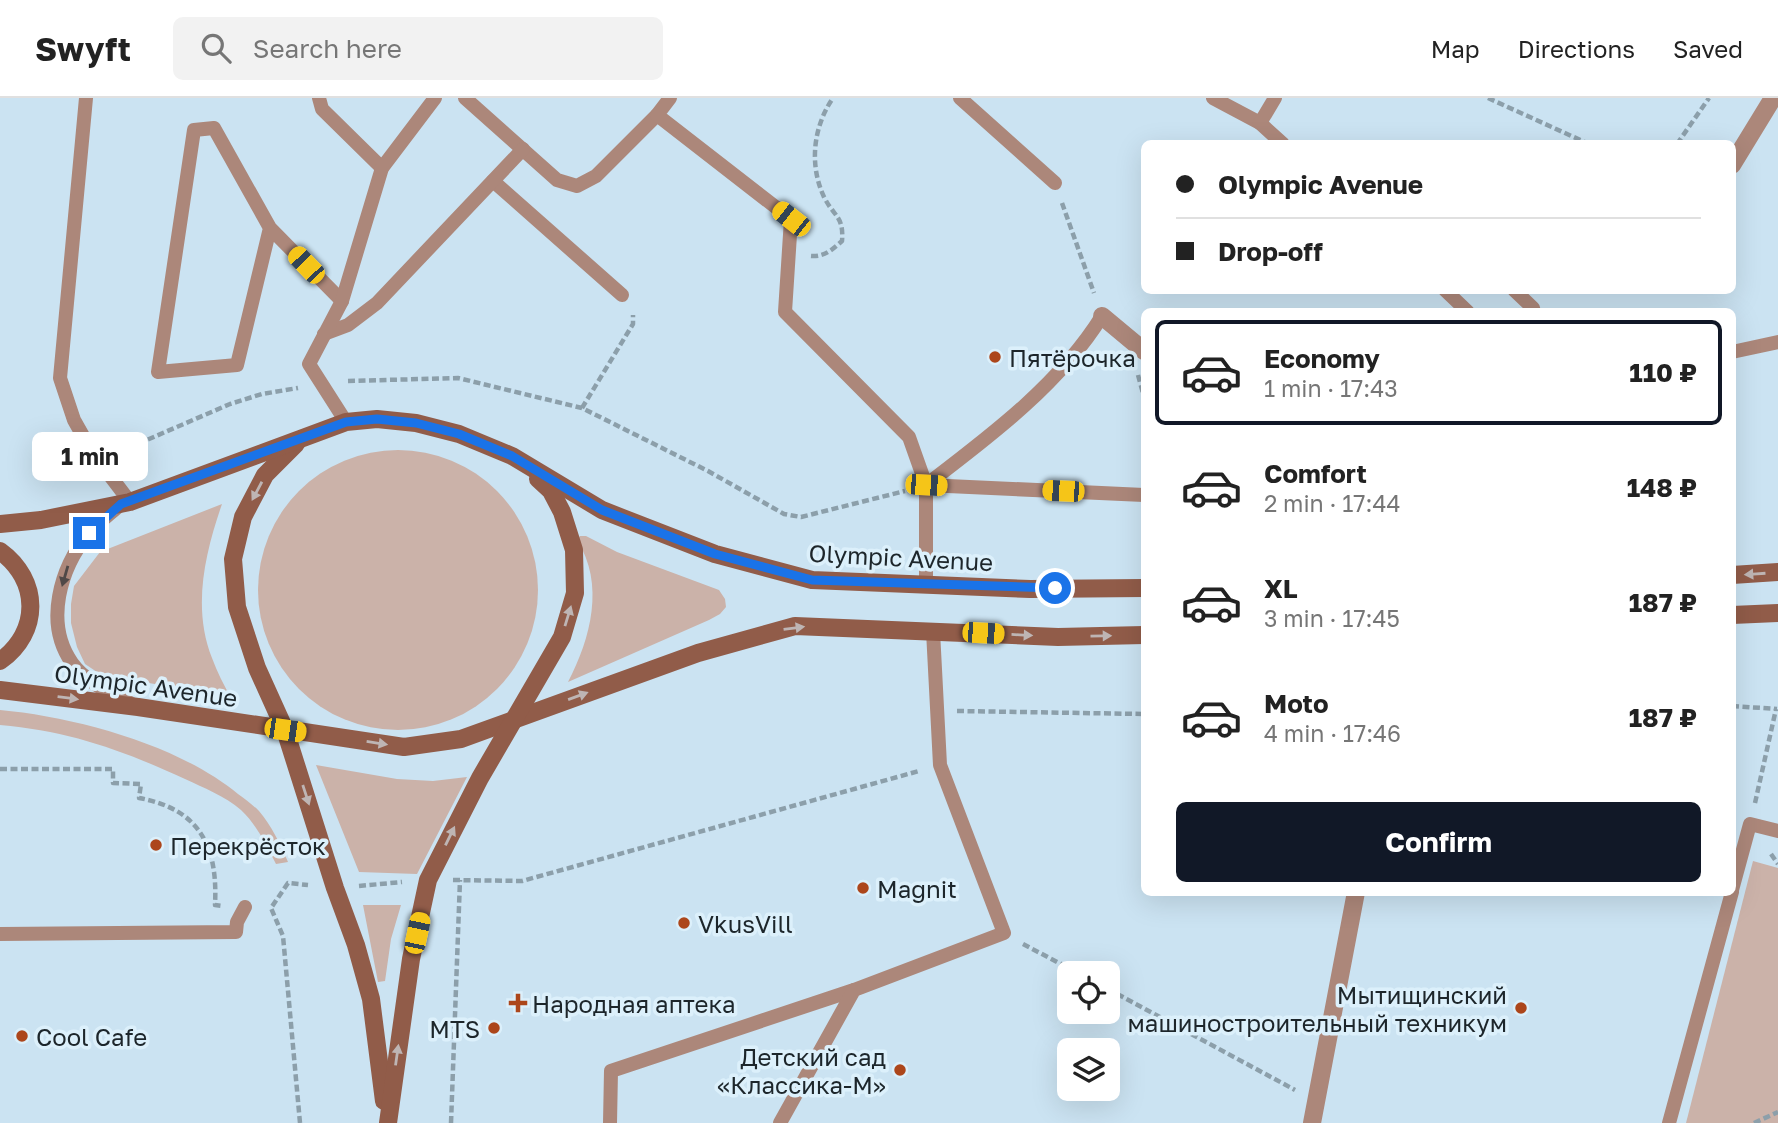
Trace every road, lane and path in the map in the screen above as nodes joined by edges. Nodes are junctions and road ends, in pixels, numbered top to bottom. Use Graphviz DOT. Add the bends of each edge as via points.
graph roads {
  1 [pos="86,98"];
  2 [pos="319,98"];
  3 [pos="435,98"];
  4 [pos="465,98"];
  5 [pos="670,98"];
  6 [pos="833,98"];
  7 [pos="960,98"];
  8 [pos="1213,98"];
  9 [pos="1275,98"];
  10 [pos="1488,98"];
  11 [pos="1709,98"];
  12 [pos="1773,98"];
  13 [pos="657,115"];
  14 [pos="1261,123"];
  15 [pos="1279,140"];
  16 [pos="1581,140"];
  17 [pos="1680,140"];
  18 [pos="523,149"];
  19 [pos="1736,158"];
  20 [pos="383,168"];
  21 [pos="493,181"];
  22 [pos="1055,183"];
  23 [pos="270,228"];
  24 [pos="789,255"];
  25 [pos="1449,294"];
  26 [pos="1518,294"];
  27 [pos="622,295"];
  28 [pos="342,301"];
  29 [pos="1464,308"];
  30 [pos="1533,308"];
  31 [pos="1102,316"];
  32 [pos="324,334"];
  33 [pos="1778,342"];
  34 [pos="1141,348"];
  35 [pos="1736,351"];
  36 [pos="582,408"];
  37 [pos="346,422"];
  38 [pos="301,439"];
  39 [pos="512,456"];
  40 [pos="926,485"];
  41 [pos="1141,495"];
  42 [pos="126,503"];
  43 [pos="0,524"];
  44 [pos="0,551"];
  45 [pos="1778,572"];
  46 [pos="1736,575"];
  47 [pos="926,586"];
  48 [pos="1141,587"];
  49 [pos="1778,613"];
  50 [pos="1736,615"];
  51 [pos="933,631"];
  52 [pos="1141,635"];
  53 [pos="0,660"];
  54 [pos="0,690"];
  55 [pos="1736,706"];
  56 [pos="138,707"];
  57 [pos="1777,709"];
  58 [pos="935,711"];
  59 [pos="1141,715"];
  60 [pos="514,720"];
  61 [pos="285,730"];
  62 [pos="940,765"];
  63 [pos="0,769"];
  64 [pos="1750,824"];
  65 [pos="1778,831"];
  66 [pos="1736,876"];
  67 [pos="428,880"];
  68 [pos="460,880"];
  69 [pos="335,888"];
  70 [pos="1355,896"];
  71 [pos="1731,896"];
  72 [pos="246,907"];
  73 [pos="1004,933"];
  74 [pos="0,934"];
  75 [pos="1057,962"];
  76 [pos="854,990"];
  77 [pos="1120,995"];
  78 [pos="1316,1101"];
  79 [pos="1778,1112"];
  80 [pos="300,1123"];
  81 [pos="387,1123"];
  82 [pos="450,1123"];
  83 [pos="610,1123"];
  84 [pos="780,1123"];
  85 [pos="1311,1123"];
  86 [pos="1669,1123"];
  87 [pos="1754,1123"];
  1 -- 42 [label="lane" via="60,378 74,419"];
  2 -- 20 [label="lane" via="322,109"];
  3 -- 20 [label="lane"];
  4 -- 18 [label="lane"];
  5 -- 13 [label="lane"];
  6 -- 24 [label="path" via="817,132 813,155 824,197 843,226 842,241 819,257"];
  7 -- 22 [label="lane"];
  8 -- 14 [label="lane"];
  9 -- 14 [label="lane"];
  10 -- 16 [label="path"];
  11 -- 17 [label="path"];
  12 -- 19 [label="street"];
  13 -- 18 [label="lane" via="596,176 577,186 557,180"];
  13 -- 24 [label="lane" via="791,219"];
  14 -- 15 [label="lane"];
  18 -- 21 [label="lane"];
  20 -- 28 [label="lane"];
  21 -- 27 [label="lane"];
  21 -- 32 [label="lane" via="377,303 348,325"];
  23 -- 23 [label="lane" via="237,365 158,372 194,130 214,128"];
  23 -- 28 [label="lane"];
  24 -- 40 [label="lane" via="785,312 909,437"];
  25 -- 29 [label="lane"];
  26 -- 30 [label="lane"];
  27 -- 36 [label="path" via="634,308 633,324"];
  28 -- 32 [label="lane"];
  31 -- 34 [label="street"];
  31 -- 40 [label="lane" via="1089,338 1015,417"];
  32 -- 37 [label="lane" via="309,364"];
  33 -- 35 [label="lane"];
  37 -- 38 [label="main road, Olympic Avenue"];
  37 -- 39 [label="main road, Olympic Avenue" via="416,423 459,434"];
  38 -- 42 [label="main road, Olympic Avenue"];
  38 -- 61 [label="main road, Olympic Avenue, one-way" via="265,475 243,517 233,559 237,607 257,668"];
  39 -- 47 [label="main road, Olympic Avenue" via="602,510 715,554 812,580"];
  60 -- 39 [label="main road, Olympic Avenue, one-way" via="562,637 576,593 574,550 562,512 551,491"];
  40 -- 41 [label="lane"];
  40 -- 47 [label="lane"];
  42 -- 43 [label="main road, Olympic Avenue"];
  42 -- 56 [label="lane, one-way" via="89,533 69,562 57,604 61,639 73,664 112,694"];
  44 -- 53 [label="main road" via="24,576 31,601 28,630"];
  45 -- 46 [label="main road, one-way"];
  47 -- 48 [label="main road, Olympic Avenue"];
  49 -- 50 [label="main road"];
  51 -- 52 [label="main road, Olympic Avenue, one-way" via="1058,637"];
  51 -- 58 [label="lane"];
  60 -- 51 [label="main road, Olympic Avenue, one-way" via="698,653 795,626"];
  54 -- 56 [label="main road, Olympic Avenue, one-way"];
  55 -- 57 [label="path"];
  56 -- 61 [label="main road, Olympic Avenue"];
  57 -- 64 [label="path"];
  58 -- 59 [label="path"];
  58 -- 62 [label="lane"];
  61 -- 60 [label="main road, Olympic Avenue, one-way" via="404,747 461,739"];
  67 -- 60 [label="main road, one-way"];
  61 -- 69 [label="main road, one-way"];
  62 -- 68 [label="path" via="522,881"];
  62 -- 73 [label="lane"];
  63 -- 72 [label="path" via="113,769 113,783 141,784 139,798 172,807 199,830 213,859 215,905"];
  64 -- 65 [label="lane"];
  64 -- 66 [label="lane"];
  67 -- 68 [label="path"];
  67 -- 69 [label="path"];
  81 -- 67 [label="main road, one-way" via="411,959"];
  68 -- 82 [label="path"];
  69 -- 80 [label="path" via="288,883 271,908 283,936"];
  69 -- 81 [label="main road" via="371,999"];
  70 -- 78 [label="street"];
  71 -- 86 [label="lane"];
  72 -- 74 [label="lane" via="236,932"];
  73 -- 75 [label="path"];
  73 -- 76 [label="lane"];
  76 -- 83 [label="lane" via="611,1071"];
  76 -- 84 [label="lane"];
  77 -- 78 [label="path"];
  78 -- 85 [label="street"];
  79 -- 87 [label="path"];
}
